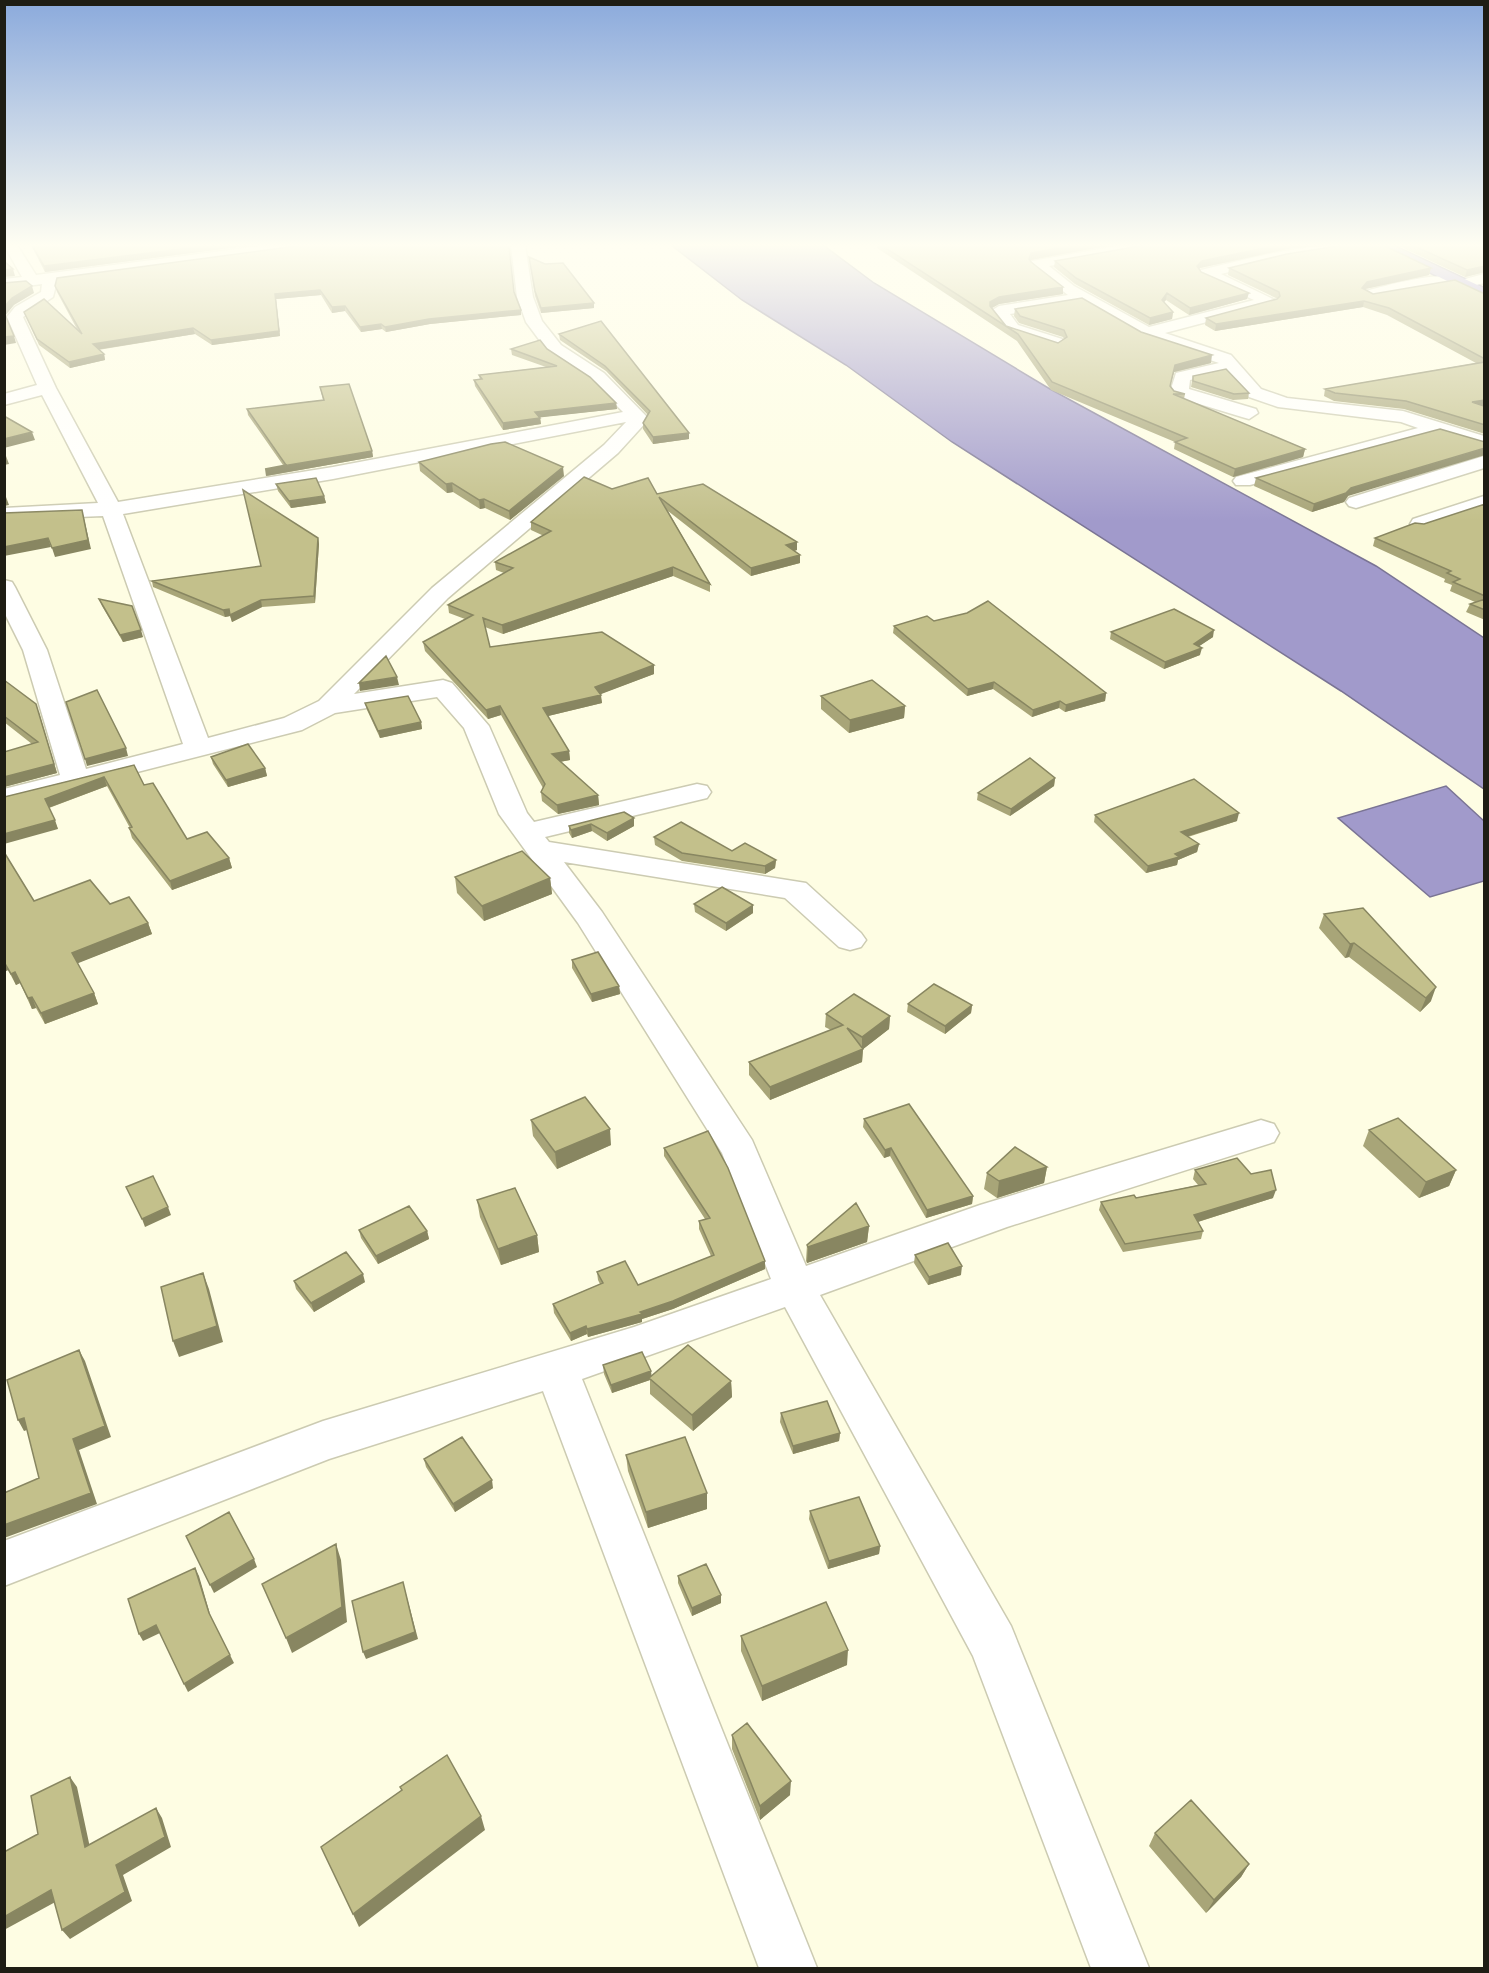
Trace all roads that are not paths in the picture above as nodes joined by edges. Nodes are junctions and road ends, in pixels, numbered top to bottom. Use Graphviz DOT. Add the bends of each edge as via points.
graph roads {
  1 [pos="19,337"];
  2 [pos="546,337"];
  3 [pos="1039,337"];
  4 [pos="1160,337"];
  5 [pos="1056,343"];
  6 [pos="1232,366"];
  7 [pos="47,388"];
  8 [pos="4,400"];
  9 [pos="1284,403"];
  10 [pos="1249,413"];
  11 [pos="636,415"];
  12 [pos="1474,421"];
  13 [pos="1212,423"];
  14 [pos="1441,427"];
  15 [pos="1485,442"];
  16 [pos="1485,462"];
  17 [pos="1243,481"];
  18 [pos="1356,502"];
  19 [pos="1485,502"];
  20 [pos="111,509"];
  21 [pos="4,514"];
  22 [pos="1421,525"];
  23 [pos="4,588"];
  24 [pos="328,706"];
  25 [pos="198,748"];
  26 [pos="75,779"];
  27 [pos="697,792"];
  28 [pos="4,798"];
  29 [pos="533,841"];
  30 [pos="850,940"];
  31 [pos="1261,1133"];
  32 [pos="794,1285"];
  33 [pos="556,1368"];
  34 [pos="4,1564"];
  35 [pos="788,1968"];
  36 [pos="1120,1968"];
  1 -- 7 [label="street"];
  2 -- 11 [label="street" via="555,349 598,377"];
  3 -- 5 [label="street"];
  4 -- 6 [label="street" via="1225,358"];
  6 -- 9 [label="street" via="1255,393"];
  6 -- 10 [label="street" via="1182,377 1179,392"];
  7 -- 8 [label="street"];
  7 -- 20 [label="street"];
  9 -- 10 [label="street"];
  9 -- 14 [label="street" via="1403,417"];
  10 -- 13 [label="street"];
  11 -- 20 [label="street" via="333,473"];
  11 -- 24 [label="street" via="640,419 611,449 440,593"];
  12 -- 14 [label="street"];
  14 -- 15 [label="street"];
  14 -- 17 [label="street"];
  16 -- 18 [label="street"];
  19 -- 22 [label="street"];
  20 -- 21 [label="street"];
  20 -- 25 [label="street"];
  23 -- 26 [label="street" via="35,650"];
  24 -- 25 [label="street" via="293,724"];
  24 -- 29 [label="street" via="443,688 476,726 513,814"];
  25 -- 26 [label="street"];
  26 -- 28 [label="street"];
  27 -- 29 [label="street"];
  29 -- 30 [label="street" via="795,890"];
  29 -- 32 [label="street" via="591,919 739,1150"];
  31 -- 32 [label="street" via="994,1216"];
  32 -- 33 [label="street" via="635,1344"];
  32 -- 36 [label="street" via="993,1643"];
  33 -- 34 [label="street" via="323,1440"];
  33 -- 35 [label="street"];
}
